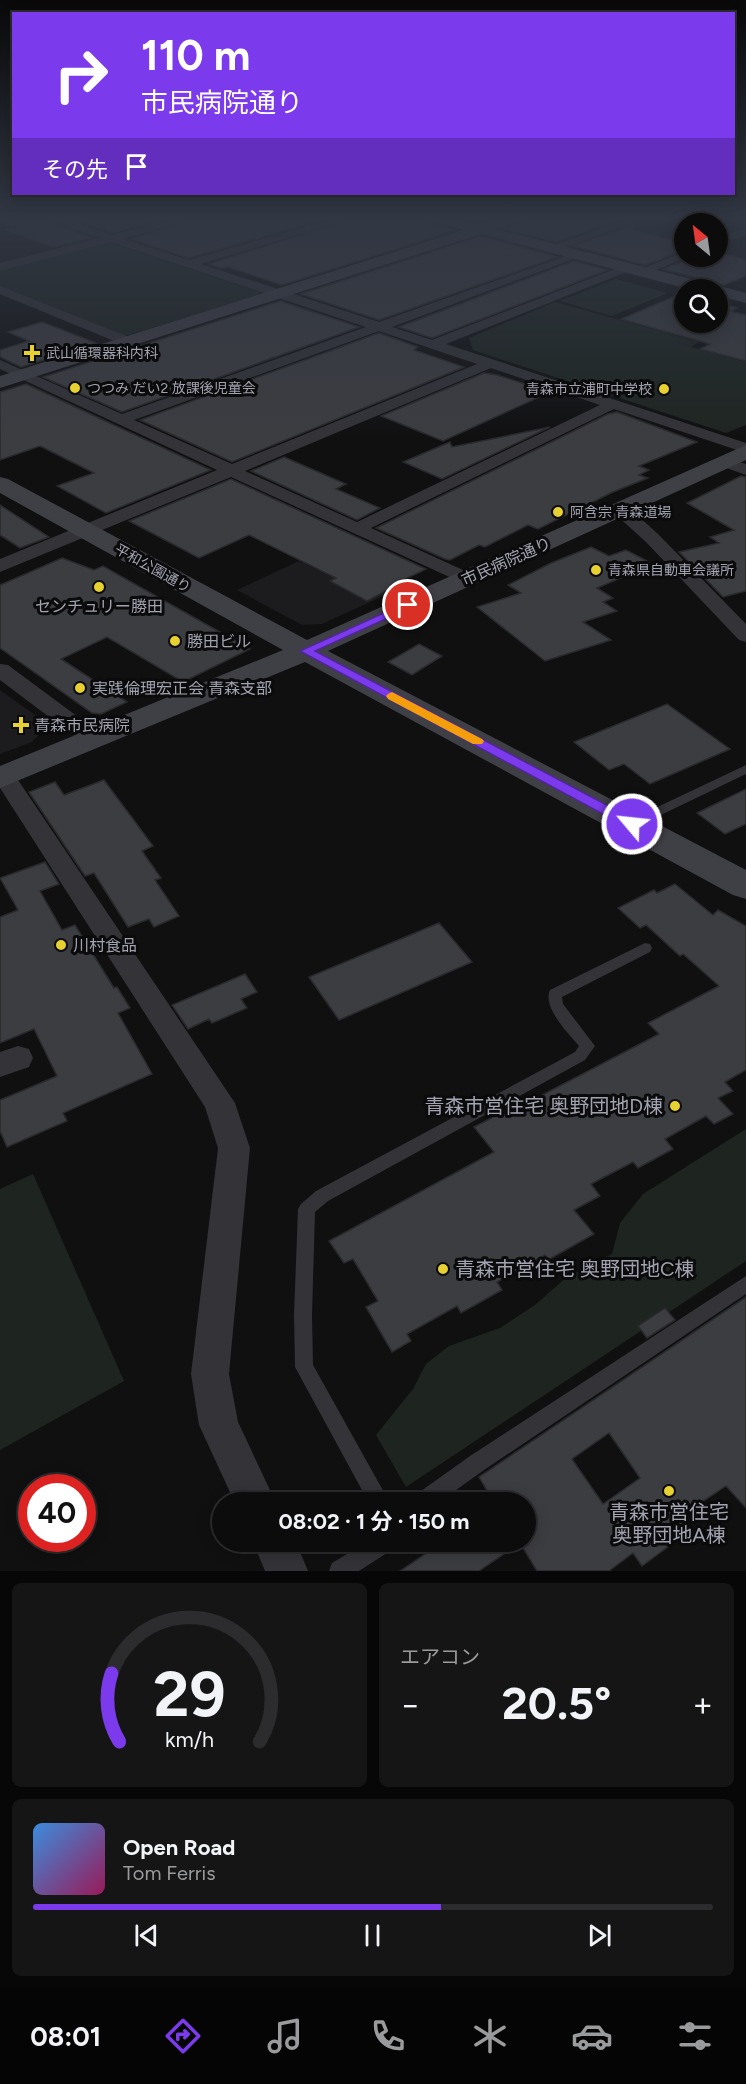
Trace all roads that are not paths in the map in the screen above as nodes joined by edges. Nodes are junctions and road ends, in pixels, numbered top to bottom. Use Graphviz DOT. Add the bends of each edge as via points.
graph roads {
  1 [pos="3,291"];
  2 [pos="270,291"];
  3 [pos="286,291"];
  4 [pos="476,291"];
  5 [pos="575,291"];
  6 [pos="728,293"];
  7 [pos="278,294"];
  8 [pos="744,296"];
  9 [pos="379,326"];
  10 [pos="129,342"];
  11 [pos="434,344"];
  12 [pos="0,364"];
  13 [pos="489,364"];
  14 [pos="24,375"];
  15 [pos="0,382"];
  16 [pos="613,404"];
  17 [pos="123,419"];
  18 [pos="740,458"];
  19 [pos="233,470"];
  20 [pos="0,484"];
  21 [pos="620,509"];
  22 [pos="360,527"];
  23 [pos="86,531"];
  24 [pos="0,566"];
  25 [pos="467,579"];
  26 [pos="746,636"];
  27 [pos="306,651"];
  28 [pos="0,669"];
  29 [pos="93,740"];
  30 [pos="746,769"];
  31 [pos="2,777"];
  32 [pos="632,824"];
  33 [pos="746,886"];
  34 [pos="645,948"];
  35 [pos="746,1284"];
  36 [pos="251,1492"];
  37 [pos="375,1492"];
  38 [pos="437,1492"];
  39 [pos="278,1552"];
  40 [pos="370,1552"];
  41 [pos="287,1571"];
  42 [pos="340,1571"];
  1 -- 10 [label="street"];
  2 -- 7 [label="street"];
  3 -- 7 [label="street"];
  4 -- 9 [label="street"];
  5 -- 11 [label="street"];
  6 -- 8 [label="street"];
  7 -- 9 [label="street"];
  7 -- 10 [label="street"];
  9 -- 11 [label="street"];
  9 -- 17 [label="street"];
  10 -- 14 [label="street"];
  11 -- 13 [label="street"];
  12 -- 14 [label="street"];
  13 -- 16 [label="street"];
  13 -- 19 [label="street"];
  14 -- 15 [label="street"];
  14 -- 17 [label="street"];
  16 -- 18 [label="street"];
  16 -- 22 [label="street"];
  17 -- 19 [label="street"];
  18 -- 21 [label="street, 市民病院通り"];
  19 -- 22 [label="street"];
  19 -- 23 [label="street"];
  20 -- 23 [label="street, 平和公園通り"];
  21 -- 25 [label="street, 市民病院通り"];
  21 -- 26 [label="street"];
  22 -- 25 [label="street"];
  23 -- 24 [label="street"];
  23 -- 27 [label="street, 平和公園通り"];
  25 -- 27 [label="street, 市民病院通り"];
  27 -- 29 [label="street, 市民病院通り"];
  27 -- 32 [label="street, 平和公園通り"];
  28 -- 29 [label="street"];
  29 -- 31 [label="street, 市民病院通り"];
  30 -- 32 [label="lane"];
  31 -- 36 [label="street" via="219,1103 234,1148 210,1374 219,1425"];
  32 -- 33 [label="street, 平和公園通り"];
  34 -- 37 [label="lane" via="555,994 556,1005 587,1046 580,1056 322,1196 308,1209 304,1367"];
  35 -- 38 [label="lane"];
  39 -- 41 [label="street"];
  40 -- 42 [label="lane"];
}
